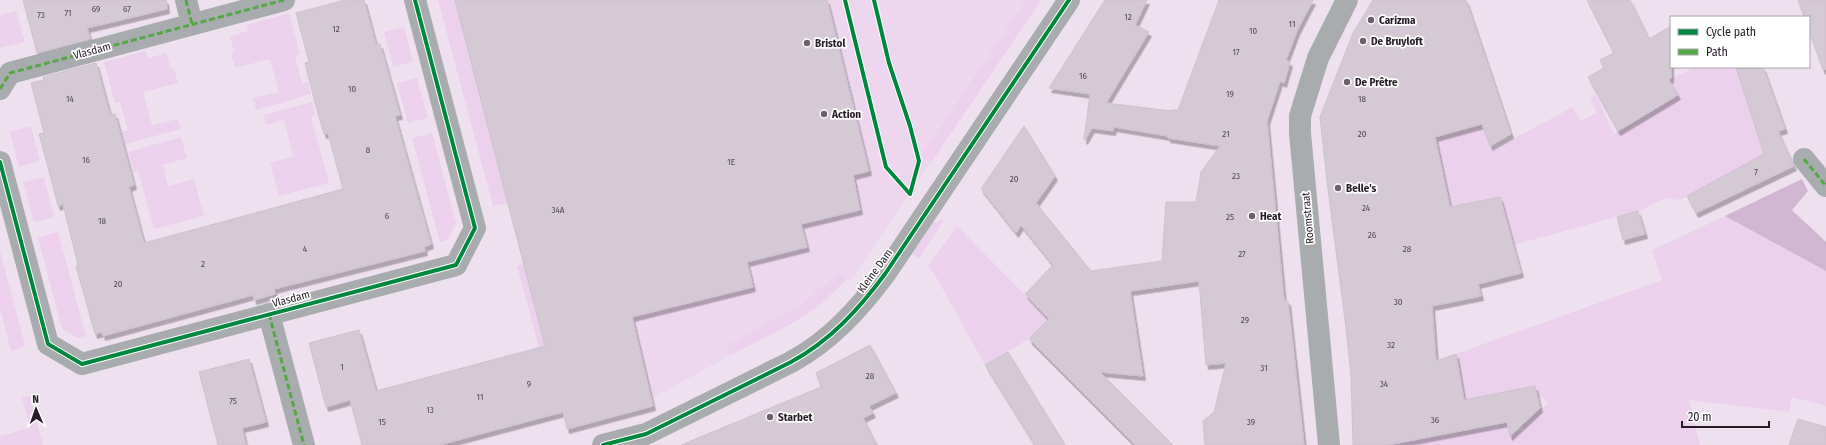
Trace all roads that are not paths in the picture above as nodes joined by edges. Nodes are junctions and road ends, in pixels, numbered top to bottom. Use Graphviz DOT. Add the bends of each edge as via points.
graph roads {
  1 [pos="186,0"];
  2 [pos="284,0"];
  3 [pos="415,0"];
  4 [pos="1069,0"];
  5 [pos="1347,0"];
  6 [pos="192,24"];
  7 [pos="0,89"];
  8 [pos="1804,159"];
  9 [pos="0,162"];
  10 [pos="1826,186"];
  11 [pos="269,314"];
  12 [pos="304,445"];
  13 [pos="603,445"];
  14 [pos="1330,445"];
  1 -- 6 [label="street"];
  2 -- 6 [label="street, Vlasdam"];
  3 -- 11 [label="street, Vlasdam" via="475,228 456,265"];
  4 -- 13 [label="street, Kleine Dam" via="885,274 843,324 791,362 646,434"];
  5 -- 14 [label="street, Roomstraat" via="1318,58 1300,116"];
  6 -- 7 [label="street, Vlasdam" via="10,73"];
  8 -- 10 [label="street"];
  9 -- 11 [label="street, Vlasdam" via="48,344 82,364"];
  11 -- 12 [label="street, Vlasdam"];
}
